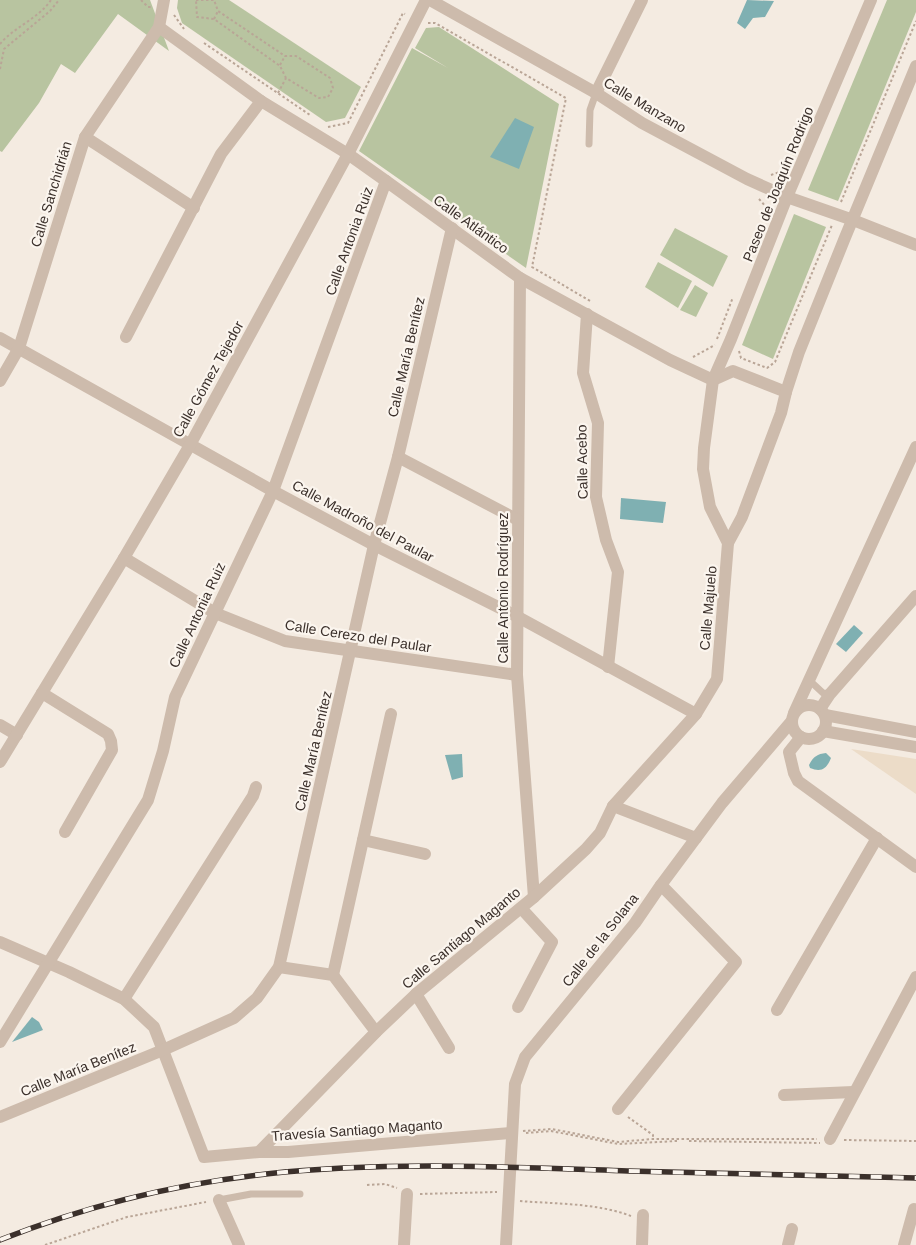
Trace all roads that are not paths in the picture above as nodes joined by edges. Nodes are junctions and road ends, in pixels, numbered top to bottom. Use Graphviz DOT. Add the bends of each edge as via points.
graph roads {
  1 [pos="426,0"];
  2 [pos="430,0"];
  3 [pos="642,0"];
  4 [pos="872,0"];
  5 [pos="159,4"];
  6 [pos="159,27"];
  7 [pos="916,66"];
  8 [pos="596,94"];
  9 [pos="266,104"];
  10 [pos="85,138"];
  11 [pos="589,144"];
  12 [pos="348,154"];
  13 [pos="386,181"];
  14 [pos="787,197"];
  15 [pos="194,208"];
  16 [pos="853,220"];
  17 [pos="452,228"];
  18 [pos="916,245"];
  19 [pos="520,278"];
  20 [pos="587,314"];
  21 [pos="126,337"];
  22 [pos="0,338"];
  23 [pos="19,348"];
  24 [pos="712,380"];
  25 [pos="0,381"];
  26 [pos="786,392"];
  27 [pos="190,445"];
  28 [pos="916,447"];
  29 [pos="398,457"];
  30 [pos="273,491"];
  31 [pos="518,520"];
  32 [pos="728,543"];
  33 [pos="374,545"];
  34 [pos="124,558"];
  35 [pos="916,596"];
  36 [pos="215,613"];
  37 [pos="518,617"];
  38 [pos="351,650"];
  39 [pos="608,667"];
  40 [pos="517,675"];
  41 [pos="809,680"];
  42 [pos="42,693"];
  43 [pos="830,694"];
  44 [pos="822,712"];
  45 [pos="390,714"];
  46 [pos="696,714"];
  47 [pos="793,718"];
  48 [pos="0,724"];
  49 [pos="823,732"];
  50 [pos="916,732"];
  51 [pos="17,735"];
  52 [pos="800,736"];
  53 [pos="916,746"];
  54 [pos="0,762"];
  55 [pos="744,778"];
  56 [pos="256,787"];
  57 [pos="613,806"];
  58 [pos="65,832"];
  59 [pos="696,838"];
  60 [pos="877,838"];
  61 [pos="363,840"];
  62 [pos="425,854"];
  63 [pos="916,867"];
  64 [pos="661,885"];
  65 [pos="534,897"];
  66 [pos="520,908"];
  67 [pos="0,942"];
  68 [pos="48,963"];
  69 [pos="279,967"];
  70 [pos="333,975"];
  71 [pos="916,977"];
  72 [pos="416,994"];
  73 [pos="124,999"];
  74 [pos="518,1007"];
  75 [pos="777,1010"];
  76 [pos="376,1032"];
  77 [pos="0,1042"];
  78 [pos="449,1048"];
  79 [pos="163,1050"];
  80 [pos="854,1092"];
  81 [pos="784,1095"];
  82 [pos="618,1109"];
  83 [pos="0,1117"];
  84 [pos="511,1134"];
  85 [pos="830,1139"];
  86 [pos="258,1152"];
  87 [pos="300,1194"];
  88 [pos="407,1194"];
  89 [pos="219,1200"];
  90 [pos="915,1210"];
  91 [pos="643,1218"];
  92 [pos="792,1229"];
  93 [pos="239,1245"];
  94 [pos="404,1245"];
  95 [pos="506,1245"];
  96 [pos="642,1245"];
  97 [pos="788,1245"];
  98 [pos="904,1245"];
  1 -- 12 [label="street, Calle Gómez Tejedor"];
  2 -- 8 [label="street, Calle Manzano"];
  3 -- 8 [label="street"];
  4 -- 14 [label="street, Paseo de Joaquín Rodrigo"];
  5 -- 6 [label="street, Calle Sanchidrián"];
  6 -- 9 [label="street, Calle Atlántico"];
  6 -- 10 [label="street, Calle Sanchidrián"];
  7 -- 16 [label="street"];
  8 -- 11 [label="lane" via="590,110"];
  8 -- 14 [label="street, Calle Manzano" via="650,128"];
  9 -- 12 [label="street, Calle Atlántico"];
  9 -- 15 [label="street" via="221,154"];
  10 -- 15 [label="street"];
  10 -- 23 [label="street, Calle Sanchidrián"];
  12 -- 13 [label="street, Calle Atlántico"];
  12 -- 27 [label="street, Calle Gómez Tejedor"];
  13 -- 17 [label="street, Calle Atlántico"];
  13 -- 30 [label="street, Calle Antonia Ruiz"];
  14 -- 16 [label="street, Calle Manzano"];
  14 -- 24 [label="street, Paseo de Joaquín Rodrigo" via="729,346"];
  15 -- 21 [label="street"];
  16 -- 18 [label="street, Calle Manzano"];
  16 -- 26 [label="street"];
  17 -- 19 [label="street, Calle Atlántico"];
  17 -- 29 [label="street, Calle María Benítez"];
  19 -- 20 [label="street, Calle Atlántico"];
  19 -- 31 [label="street, Calle Antonio Rodríguez"];
  20 -- 24 [label="street, Calle Atlántico"];
  20 -- 39 [label="street, Calle Acebo" via="583,373 598,423 596,497 606,540 618,572"];
  22 -- 23 [label="street, Calle Madroño del Paular"];
  23 -- 25 [label="street, Calle Sanchidrián"];
  23 -- 27 [label="street, Calle Madroño del Paular"];
  24 -- 26 [label="street" via="733,371"];
  24 -- 32 [label="street" via="703,468 710,507"];
  26 -- 32 [label="street" via="742,517"];
  27 -- 30 [label="street, Calle Madroño del Paular"];
  27 -- 34 [label="street, Calle Gómez Tejedor"];
  28 -- 41 [label="street, Calle de la Solana"];
  29 -- 31 [label="street"];
  29 -- 33 [label="street, Calle María Benítez"];
  30 -- 33 [label="street, Calle Madroño del Paular"];
  30 -- 36 [label="street, Calle Antonia Ruiz"];
  31 -- 37 [label="street, Calle Antonio Rodríguez"];
  32 -- 46 [label="street, Calle Majuelo" via="716,679"];
  33 -- 37 [label="street, Calle Madroño del Paular"];
  33 -- 38 [label="street, Calle María Benítez"];
  34 -- 36 [label="street, Calle Cerezo del Paular"];
  34 -- 42 [label="street, Calle Gómez Tejedor"];
  35 -- 43 [label="street"];
  36 -- 38 [label="street, Calle Cerezo del Paular" via="284,641"];
  36 -- 68 [label="street, Calle Antonia Ruiz" via="175,697 148,800"];
  37 -- 39 [label="street, Calle Madroño del Paular"];
  37 -- 40 [label="street, Calle Antonio Rodríguez"];
  38 -- 40 [label="street, Calle Cerezo del Paular"];
  38 -- 69 [label="street, Calle María Benítez"];
  39 -- 46 [label="street, Calle Madroño del Paular"];
  40 -- 65 [label="street, Calle Antonio Rodríguez"];
  41 -- 43 [label="lane" via="823,693"];
  41 -- 47 [label="street, Calle de la Solana"];
  42 -- 51 [label="street, Calle Gómez Tejedor"];
  42 -- 58 [label="street" via="108,734 111,740 112,750"];
  43 -- 44 [label="street"];
  44 -- 47 [label="street" via="812,705 802,706"];
  44 -- 49 [label="street" via="826,724"];
  44 -- 50 [label="street"];
  45 -- 61 [label="street"];
  46 -- 57 [label="street, Calle Majuelo"];
  47 -- 52 [label="street" via="793,730"];
  47 -- 55 [label="street, Calle de la Solana"];
  48 -- 51 [label="street"];
  49 -- 52 [label="street" via="810,739"];
  49 -- 53 [label="street"];
  51 -- 54 [label="street, Calle Gómez Tejedor"];
  52 -- 55 [label="street, Calle de la Solana"];
  52 -- 60 [label="street" via="789,752 798,781"];
  55 -- 59 [label="street, Calle de la Solana"];
  56 -- 73 [label="street"];
  57 -- 59 [label="street"];
  57 -- 65 [label="street, Calle Santiago Maganto" via="600,833"];
  59 -- 64 [label="street, Calle de la Solana"];
  60 -- 63 [label="street"];
  60 -- 75 [label="street"];
  61 -- 62 [label="street"];
  61 -- 70 [label="street"];
  64 -- 82 [label="street" via="736,962"];
  64 -- 84 [label="street, Calle de la Solana" via="635,923 526,1057 515,1084"];
  65 -- 66 [label="street, Calle Santiago Maganto"];
  66 -- 72 [label="street, Calle Santiago Maganto"];
  66 -- 74 [label="street" via="552,942"];
  67 -- 68 [label="street"];
  68 -- 73 [label="street"];
  68 -- 77 [label="street, Calle Antonia Ruiz"];
  69 -- 70 [label="street"];
  69 -- 79 [label="street, Calle María Benítez" via="257,998 234,1018"];
  70 -- 76 [label="street"];
  71 -- 80 [label="street"];
  72 -- 76 [label="street, Calle Santiago Maganto"];
  72 -- 78 [label="street"];
  73 -- 79 [label="street" via="154,1027"];
  76 -- 86 [label="street, Calle Santiago Maganto"];
  79 -- 83 [label="street, Calle María Benítez"];
  79 -- 86 [label="street, Travesía Santiago Maganto" via="204,1157"];
  80 -- 81 [label="street"];
  80 -- 85 [label="street"];
  84 -- 86 [label="street, Travesía Santiago Maganto"];
  84 -- 95 [label="street, Calle de la Solana"];
  87 -- 89 [label="lane" via="251,1194"];
  88 -- 94 [label="street"];
  89 -- 93 [label="street"];
  90 -- 98 [label="street"];
  91 -- 96 [label="street"];
  92 -- 97 [label="street"];
}
